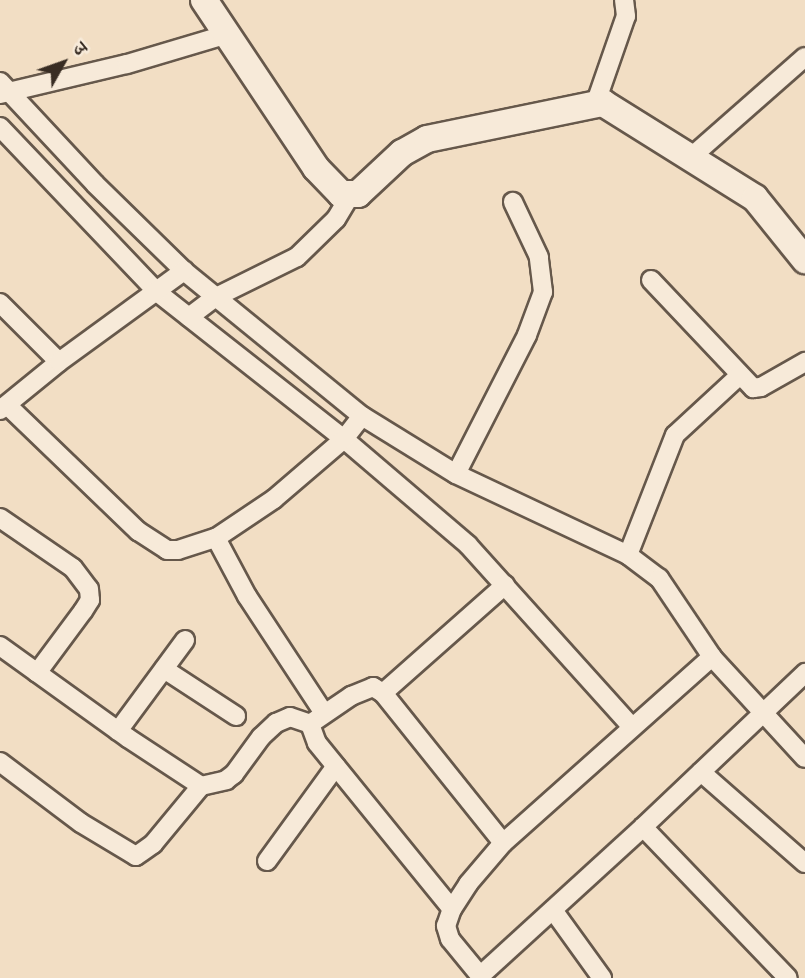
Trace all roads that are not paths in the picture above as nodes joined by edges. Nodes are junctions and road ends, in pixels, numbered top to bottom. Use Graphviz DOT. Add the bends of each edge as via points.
graph roads {
  1 [pos="204,0"];
  2 [pos="624,0"];
  3 [pos="225,35"];
  4 [pos="805,57"];
  5 [pos="2,89"];
  6 [pos="596,102"];
  7 [pos="0,127"];
  8 [pos="690,158"];
  9 [pos="350,196"];
  10 [pos="513,202"];
  11 [pos="805,260"];
  12 [pos="184,271"];
  13 [pos="651,279"];
  14 [pos="157,292"];
  15 [pos="216,297"];
  16 [pos="0,303"];
  17 [pos="189,317"];
  18 [pos="59,362"];
  19 [pos="805,362"];
  20 [pos="739,376"];
  21 [pos="4,408"];
  22 [pos="362,416"];
  23 [pos="344,439"];
  24 [pos="456,474"];
  25 [pos="0,518"];
  26 [pos="216,538"];
  27 [pos="628,555"];
  28 [pos="505,585"];
  29 [pos="185,640"];
  30 [pos="0,646"];
  31 [pos="712,657"];
  32 [pos="164,669"];
  33 [pos="37,673"];
  34 [pos="805,673"];
  35 [pos="383,694"];
  36 [pos="762,713"];
  37 [pos="236,716"];
  38 [pos="317,718"];
  39 [pos="631,726"];
  40 [pos="118,731"];
  41 [pos="805,758"];
  42 [pos="0,762"];
  43 [pos="336,766"];
  44 [pos="701,772"];
  45 [pos="201,786"];
  46 [pos="643,827"];
  47 [pos="503,843"];
  48 [pos="267,861"];
  49 [pos="805,863"];
  50 [pos="452,909"];
  51 [pos="553,909"];
  52 [pos="481,977"];
  53 [pos="602,978"];
  54 [pos="788,978"];
  1 -- 3 [label="street"];
  2 -- 6 [label="street" via="624,23"];
  3 -- 5 [label="street" via="127,64"];
  3 -- 9 [label="street" via="316,168 333,188"];
  4 -- 8 [label="street"];
  5 -- 12 [label="street"];
  6 -- 8 [label="street" via="610,106"];
  6 -- 9 [label="street" via="427,139 402,153 368,187"];
  7 -- 14 [label="street"];
  8 -- 11 [label="street" via="755,198"];
  9 -- 15 [label="street" via="336,219 297,257"];
  10 -- 24 [label="street" via="538,257 543,292 527,335"];
  12 -- 14 [label="street"];
  12 -- 15 [label="street"];
  13 -- 20 [label="street"];
  14 -- 17 [label="street"];
  14 -- 18 [label="street"];
  15 -- 17 [label="street"];
  15 -- 22 [label="street"];
  16 -- 18 [label="street"];
  17 -- 23 [label="street"];
  18 -- 21 [label="street"];
  19 -- 20 [label="street" via="761,387 753,388"];
  20 -- 27 [label="street" via="679,429"];
  21 -- 26 [label="street" via="157,545 178,550"];
  22 -- 23 [label="street"];
  22 -- 24 [label="street"];
  23 -- 26 [label="street" via="274,499"];
  23 -- 28 [label="street" via="468,545"];
  24 -- 27 [label="street"];
  25 -- 33 [label="street" via="73,568 89,589 90,600"];
  26 -- 38 [label="street"];
  27 -- 31 [label="street" via="659,578"];
  28 -- 35 [label="street"];
  28 -- 39 [label="street"];
  29 -- 32 [label="street"];
  30 -- 33 [label="street"];
  31 -- 36 [label="street"];
  31 -- 39 [label="street"];
  32 -- 37 [label="street"];
  32 -- 40 [label="street"];
  33 -- 40 [label="street"];
  34 -- 36 [label="street"];
  35 -- 38 [label="street" via="373,687 365,689"];
  35 -- 47 [label="street"];
  36 -- 41 [label="street"];
  36 -- 44 [label="street"];
  38 -- 43 [label="street" via="317,743"];
  38 -- 45 [label="street" via="290,717 276,723 234,774"];
  39 -- 47 [label="street"];
  40 -- 45 [label="street"];
  42 -- 45 [label="street" via="81,823 136,856 153,844"];
  43 -- 48 [label="street"];
  43 -- 50 [label="street"];
  44 -- 46 [label="street"];
  44 -- 49 [label="street"];
  46 -- 51 [label="street"];
  46 -- 54 [label="street"];
  47 -- 50 [label="street"];
  50 -- 52 [label="street" via="446,926 450,939"];
  51 -- 52 [label="street"];
  51 -- 53 [label="street"];
}
